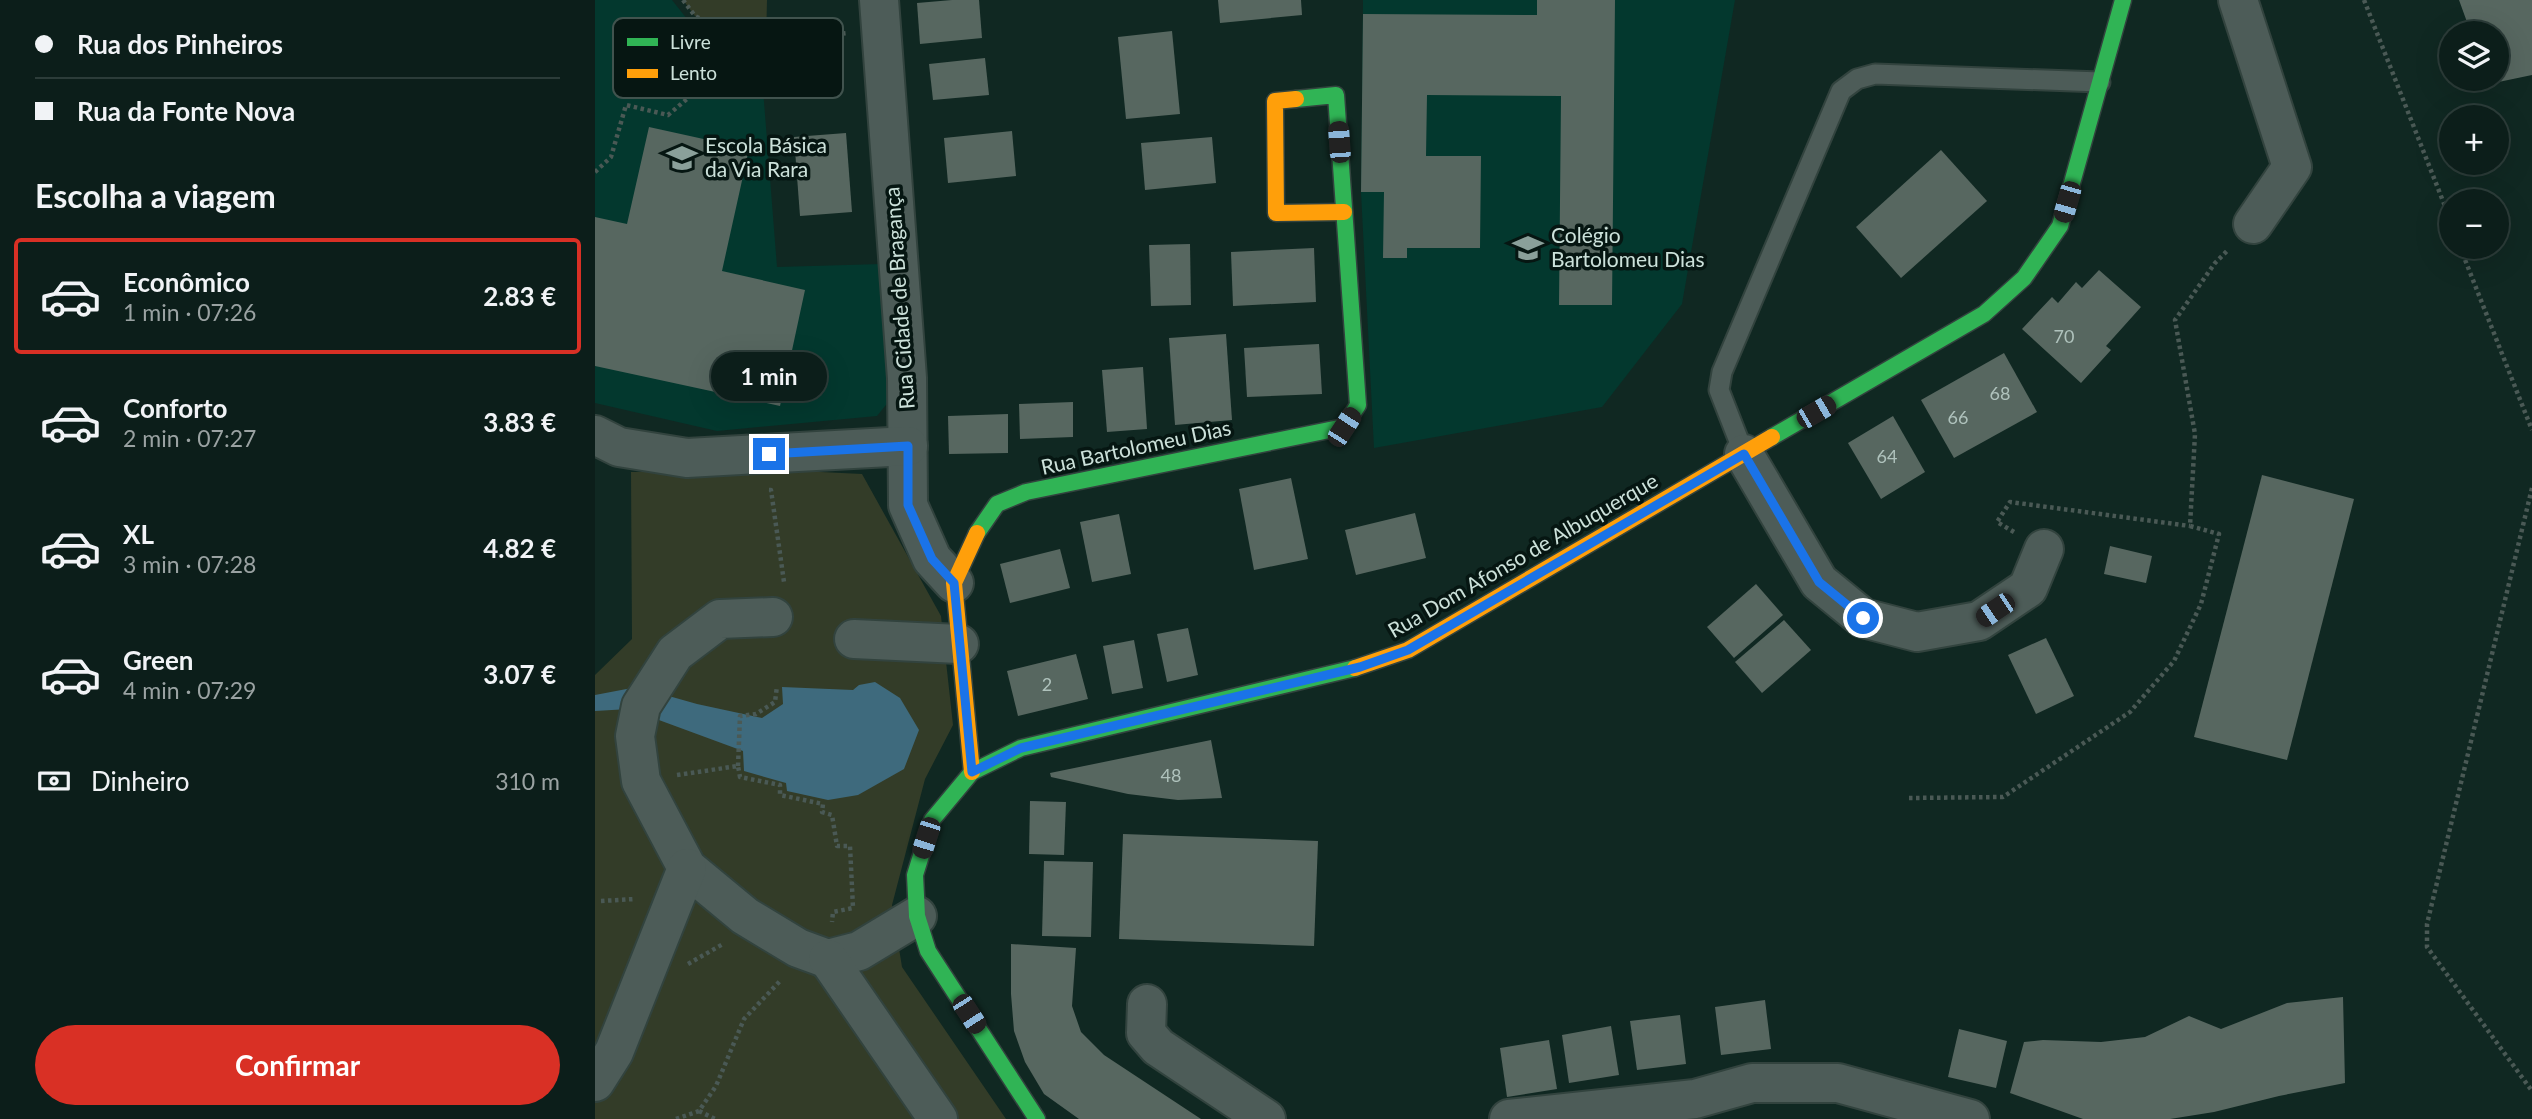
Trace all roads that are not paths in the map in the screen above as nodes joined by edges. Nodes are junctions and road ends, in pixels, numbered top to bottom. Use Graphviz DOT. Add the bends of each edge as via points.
graph roads {
  1 [pos="2123,0"];
  2 [pos="2238,0"];
  3 [pos="880,15"];
  4 [pos="2100,82"];
  5 [pos="1344,212"];
  6 [pos="2253,224"];
  7 [pos="595,435"];
  8 [pos="908,446"];
  9 [pos="1744,454"];
  10 [pos="2044,549"];
  11 [pos="954,583"];
  12 [pos="779,604"];
  13 [pos="854,639"];
  14 [pos="959,644"];
  15 [pos="972,772"];
  16 [pos="687,869"];
  17 [pos="916,916"];
  18 [pos="813,954"];
  19 [pos="1147,1004"];
  20 [pos="595,1082"];
  21 [pos="1693,1109"];
  22 [pos="1961,1118"];
  23 [pos="938,1119"];
  24 [pos="1037,1119"];
  25 [pos="1266,1119"];
  26 [pos="1509,1119"];
  1 -- 4 [label="main road, Rua Dom Afonso de Albuquerque"];
  2 -- 6 [label="street" via="2292,167"];
  3 -- 8 [label="street, Rua Cidade de Bragança"];
  4 -- 9 [label="main road, Rua Dom Afonso de Albuquerque" via="2060,226 2024,278 1984,314"];
  4 -- 9 [label="lane" via="1875,74 1857,79 1841,91 1722,372 1719,390"];
  5 -- 5 [label="main road, Rua Bartolomeu Dias" via="1336,95 1275,101 1276,214"];
  5 -- 11 [label="main road, Rua Bartolomeu Dias" via="1358,424 1026,492 997,504 972,540"];
  7 -- 8 [label="street" via="619,447 687,458"];
  8 -- 11 [label="street, Rua Cidade de Bragança" via="908,505 932,559"];
  9 -- 10 [label="street" via="1819,582 1863,618 1917,632 1979,621 2028,588"];
  9 -- 15 [label="main road, Rua Dom Afonso de Albuquerque" via="1408,650 1360,667 1021,748"];
  11 -- 14 [label="main road, Rua Bartolomeu Dias"];
  12 -- 16 [label="street" via="720,619 675,653 641,706 635,736 641,781"];
  13 -- 14 [label="street"];
  14 -- 15 [label="main road, Rua Bartolomeu Dias"];
  15 -- 17 [label="main road, Rua Dom Afonso de Albuquerque" via="932,820 915,874"];
  16 -- 18 [label="street" via="758,924"];
  16 -- 20 [label="street" via="614,1052"];
  17 -- 18 [label="street" via="859,951"];
  17 -- 24 [label="main road, Rua Dom Afonso de Albuquerque" via="928,951"];
  18 -- 23 [label="street"];
  19 -- 25 [label="street" via="1146,1034 1158,1047"];
  21 -- 22 [label="street" via="1752,1083 1837,1083"];
  21 -- 26 [label="street"];
}
